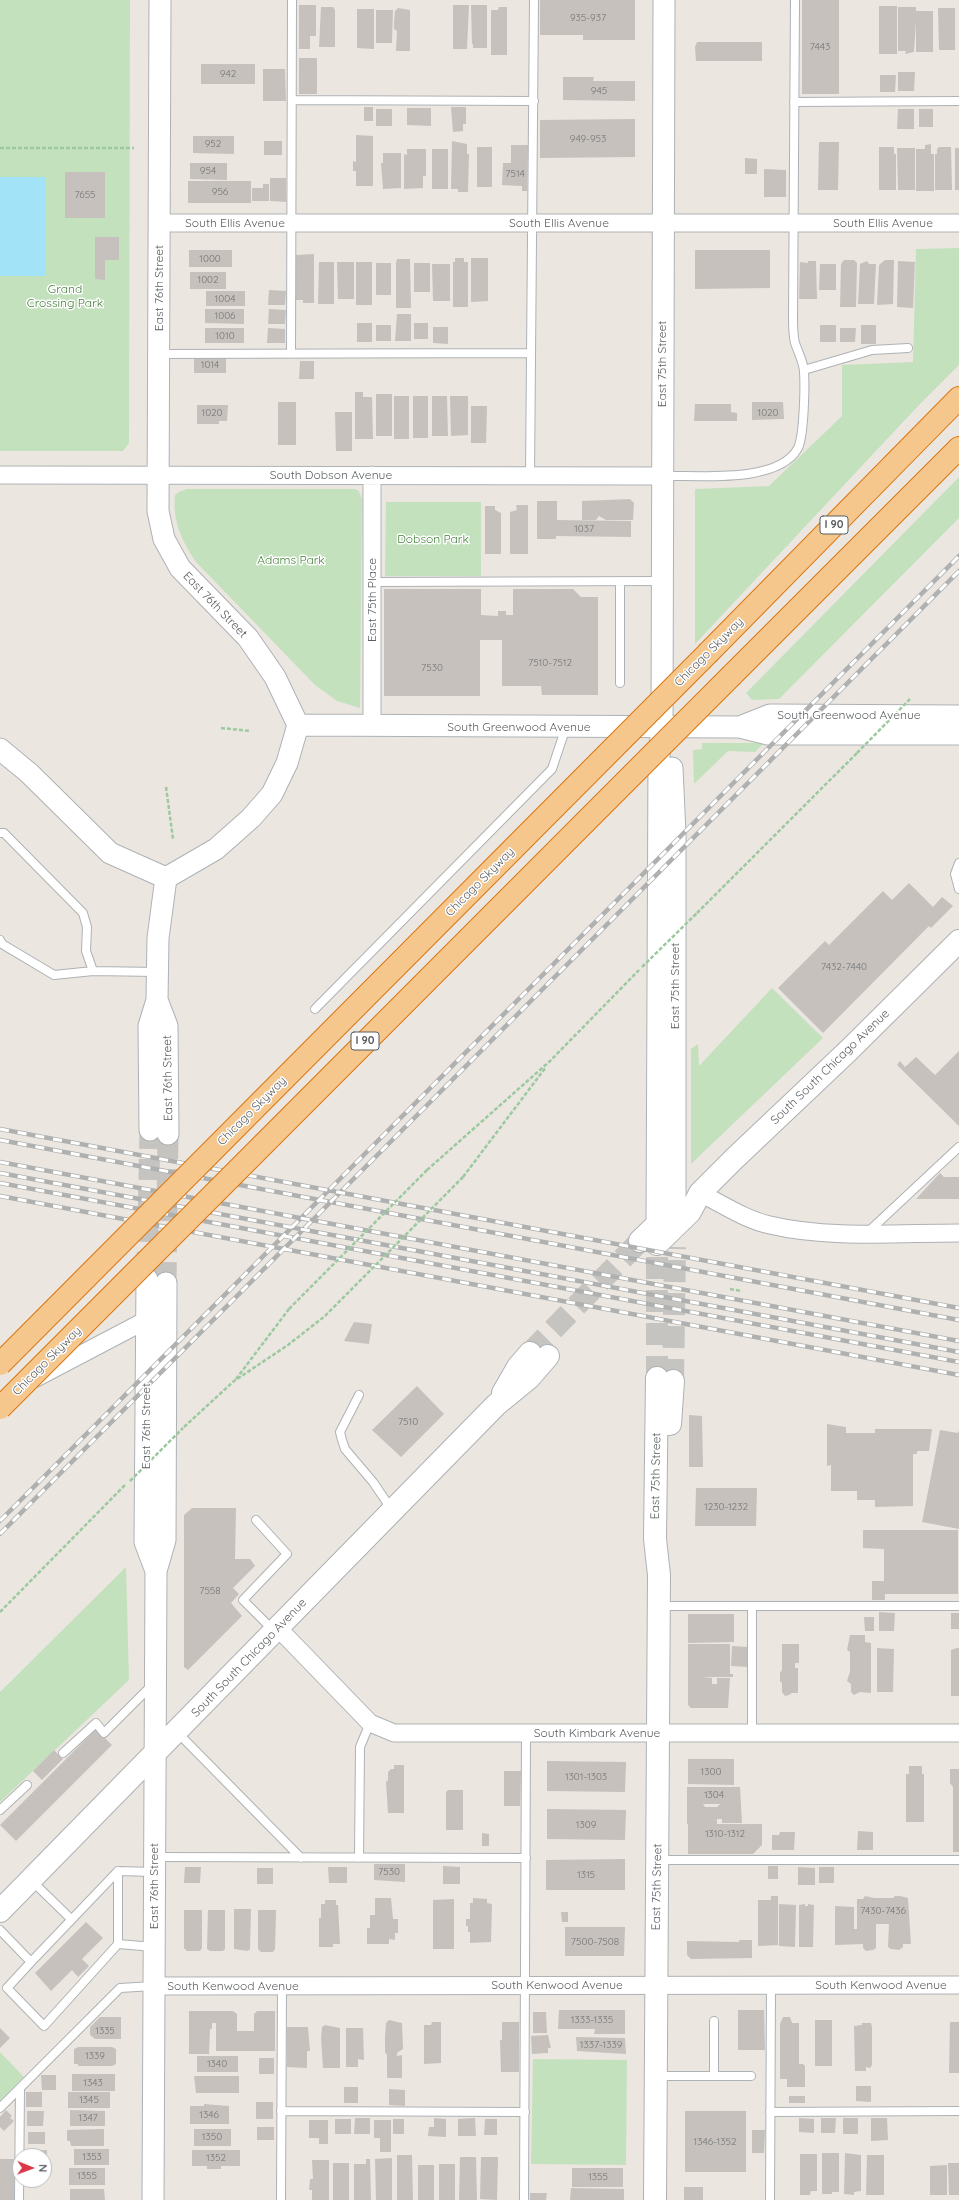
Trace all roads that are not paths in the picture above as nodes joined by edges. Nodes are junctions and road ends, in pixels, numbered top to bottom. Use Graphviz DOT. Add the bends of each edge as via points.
graph roads {
  1 [pos="160,0"];
  2 [pos="292,0"];
  3 [pos="534,0"];
  4 [pos="664,0"];
  5 [pos="795,0"];
  6 [pos="292,100"];
  7 [pos="534,101"];
  8 [pos="959,101"];
  9 [pos="794,102"];
  10 [pos="159,223"];
  11 [pos="291,223"];
  12 [pos="533,223"];
  13 [pos="662,223"];
  14 [pos="794,223"];
  15 [pos="959,223"];
  16 [pos="908,348"];
  17 [pos="532,353"];
  18 [pos="158,354"];
  19 [pos="290,354"];
  20 [pos="804,370"];
  21 [pos="959,398"];
  22 [pos="959,448"];
  23 [pos="158,474"];
  24 [pos="0,475"];
  25 [pos="372,475"];
  26 [pos="530,476"];
  27 [pos="662,476"];
  28 [pos="620,581"];
  29 [pos="662,581"];
  30 [pos="372,582"];
  31 [pos="620,683"];
  32 [pos="959,716"];
  33 [pos="298,725"];
  34 [pos="372,726"];
  35 [pos="566,727"];
  36 [pos="662,727"];
  37 [pos="740,727"];
  38 [pos="959,734"];
  39 [pos="0,749"];
  40 [pos="0,833"];
  41 [pos="959,863"];
  42 [pos="166,878"];
  43 [pos="959,889"];
  44 [pos="0,940"];
  45 [pos="959,941"];
  46 [pos="93,971"];
  47 [pos="157,972"];
  48 [pos="315,1009"];
  49 [pos="159,1132"];
  50 [pos="959,1147"];
  51 [pos="700,1193"];
  52 [pos="663,1232"];
  53 [pos="867,1233"];
  54 [pos="959,1233"];
  55 [pos="166,1310"];
  56 [pos="147,1320"];
  57 [pos="539,1354"];
  58 [pos="0,1364"];
  59 [pos="665,1379"];
  60 [pos="359,1395"];
  61 [pos="0,1396"];
  62 [pos="0,1408"];
  63 [pos="393,1511"];
  64 [pos="256,1520"];
  65 [pos="156,1572"];
  66 [pos="659,1606"];
  67 [pos="752,1606"];
  68 [pos="959,1606"];
  69 [pos="277,1630"];
  70 [pos="155,1682"];
  71 [pos="370,1723"];
  72 [pos="177,1732"];
  73 [pos="959,1733"];
  74 [pos="526,1734"];
  75 [pos="658,1734"];
  76 [pos="752,1734"];
  77 [pos="63,1752"];
  78 [pos="155,1754"];
  79 [pos="27,1786"];
  80 [pos="0,1810"];
  81 [pos="301,1858"];
  82 [pos="359,1858"];
  83 [pos="526,1858"];
  84 [pos="657,1860"];
  85 [pos="959,1860"];
  86 [pos="154,1865"];
  87 [pos="118,1871"];
  88 [pos="30,1880"];
  89 [pos="2,1904"];
  90 [pos="72,1919"];
  91 [pos="0,1930"];
  92 [pos="118,1944"];
  93 [pos="154,1947"];
  94 [pos="31,1962"];
  95 [pos="526,1985"];
  96 [pos="656,1985"];
  97 [pos="771,1985"];
  98 [pos="959,1985"];
  99 [pos="154,1986"];
  100 [pos="282,1986"];
  101 [pos="714,2021"];
  102 [pos="655,2076"];
  103 [pos="714,2076"];
  104 [pos="751,2076"];
  105 [pos="20,2088"];
  106 [pos="0,2108"];
  107 [pos="281,2111"];
  108 [pos="959,2111"];
  109 [pos="525,2112"];
  110 [pos="770,2112"];
  111 [pos="19,2200"];
  112 [pos="153,2200"];
  113 [pos="281,2200"];
  114 [pos="524,2200"];
  115 [pos="654,2200"];
  116 [pos="770,2200"];
  1 -- 10 [label="street, East 76th Street"];
  2 -- 6 [label="lane"];
  3 -- 7 [label="lane"];
  4 -- 13 [label="street, East 75th Street"];
  5 -- 9 [label="lane"];
  6 -- 7 [label="lane"];
  6 -- 11 [label="lane"];
  7 -- 12 [label="lane"];
  8 -- 9 [label="lane"];
  9 -- 14 [label="lane"];
  10 -- 11 [label="street, South Ellis Avenue"];
  10 -- 18 [label="street, East 76th Street"];
  11 -- 12 [label="street, South Ellis Avenue"];
  11 -- 19 [label="lane"];
  12 -- 13 [label="street, South Ellis Avenue"];
  12 -- 17 [label="lane"];
  13 -- 14 [label="street, South Ellis Avenue"];
  13 -- 27 [label="street, East 75th Street"];
  14 -- 15 [label="street, South Ellis Avenue"];
  14 -- 20 [label="lane" via="794,340"];
  16 -- 20 [label="lane" via="872,350"];
  17 -- 19 [label="lane"];
  17 -- 26 [label="lane"];
  18 -- 19 [label="lane"];
  18 -- 23 [label="street, East 76th Street"];
  20 -- 27 [label="lane" via="802,431 798,448 787,460 768,471 751,475"];
  21 -- 58 [label="highway, Chicago Skyway / I 90, bridge"];
  22 -- 62 [label="highway, Chicago Skyway / I 90, bridge"];
  23 -- 24 [label="street, South Dobson Avenue"];
  23 -- 25 [label="street, South Dobson Avenue"];
  23 -- 33 [label="street, East 76th Street" via="158,511 164,539 180,568 248,638 275,677"];
  25 -- 26 [label="street, South Dobson Avenue"];
  25 -- 30 [label="street, East 75th Place"];
  26 -- 27 [label="street, South Dobson Avenue"];
  27 -- 29 [label="street, East 75th Street"];
  28 -- 29 [label="lane"];
  28 -- 30 [label="lane"];
  28 -- 31 [label="lane"];
  29 -- 36 [label="street, East 75th Street"];
  30 -- 34 [label="street, East 75th Place"];
  32 -- 37 [label="street, South Greenwood Avenue" via="770,715"];
  33 -- 34 [label="street, South Greenwood Avenue"];
  33 -- 42 [label="street" via="287,763 272,794 251,818 216,849"];
  34 -- 35 [label="street, South Greenwood Avenue"];
  35 -- 36 [label="street, South Greenwood Avenue"];
  35 -- 48 [label="lane" via="552,769"];
  36 -- 37 [label="street, South Greenwood Avenue"];
  36 -- 52 [label="street, East 75th Street" via="671,753 675,834"];
  37 -- 38 [label="street, South Greenwood Avenue" via="768,734"];
  39 -- 42 [label="street" via="29,773 110,853"];
  40 -- 46 [label="lane" via="4,833 83,913 87,927 86,951"];
  41 -- 43 [label="lane" via="955,874"];
  42 -- 47 [label="street, East 76th Street" via="158,938"];
  44 -- 46 [label="lane" via="2,944 54,975"];
  45 -- 51 [label="main road, South South Chicago Avenue"];
  46 -- 47 [label="lane"];
  47 -- 49 [label="street, East 76th Street" via="157,1000 167,1026"];
  50 -- 53 [label="lane"];
  51 -- 52 [label="main road, South South Chicago Avenue" via="681,1201"];
  51 -- 53 [label="street" via="740,1214 769,1225 815,1231"];
  53 -- 54 [label="street"];
  55 -- 56 [label="street"];
  55 -- 56 [label="street, East 76th Street" via="157,1281"];
  55 -- 65 [label="street, East 76th Street" via="165,1540"];
  56 -- 61 [label="street"];
  56 -- 65 [label="street, East 76th Street" via="145,1542"];
  57 -- 63 [label="main road, South South Chicago Avenue" via="518,1367 496,1405"];
  59 -- 66 [label="main road, East 75th Street" via="655,1539"];
  60 -- 63 [label="lane" via="340,1432 342,1440 345,1449"];
  63 -- 69 [label="main road, South South Chicago Avenue"];
  64 -- 69 [label="lane" via="287,1554 243,1600"];
  65 -- 70 [label="street, East 76th Street"];
  66 -- 67 [label="lane"];
  66 -- 75 [label="main road, East 75th Street"];
  67 -- 68 [label="lane"];
  67 -- 76 [label="lane"];
  69 -- 71 [label="street, South Kimbark Avenue"];
  69 -- 72 [label="main road, South South Chicago Avenue"];
  70 -- 77 [label="lane" via="104,1733 96,1723"];
  70 -- 78 [label="street, East 76th Street"];
  71 -- 74 [label="street, South Kimbark Avenue" via="394,1734"];
  71 -- 82 [label="lane" via="360,1747"];
  72 -- 78 [label="main road, South South Chicago Avenue"];
  72 -- 81 [label="lane"];
  73 -- 76 [label="street, South Kimbark Avenue"];
  74 -- 75 [label="street, South Kimbark Avenue"];
  74 -- 83 [label="lane"];
  75 -- 76 [label="street, South Kimbark Avenue"];
  75 -- 84 [label="main road, East 75th Street"];
  78 -- 86 [label="street, East 76th Street"];
  78 -- 88 [label="main road, South South Chicago Avenue"];
  79 -- 80 [label="lane"];
  81 -- 82 [label="lane"];
  81 -- 86 [label="lane"];
  82 -- 83 [label="lane"];
  83 -- 95 [label="lane"];
  84 -- 85 [label="lane"];
  84 -- 96 [label="main road, East 75th Street"];
  86 -- 87 [label="lane"];
  86 -- 93 [label="street, East 76th Street"];
  87 -- 90 [label="lane"];
  87 -- 92 [label="lane"];
  88 -- 89 [label="main road, South South Chicago Avenue"];
  88 -- 90 [label="lane"];
  90 -- 94 [label="lane"];
  91 -- 94 [label="lane"];
  92 -- 93 [label="lane"];
  92 -- 94 [label="lane" via="44,2026 7,1988"];
  93 -- 99 [label="street, East 76th Street"];
  95 -- 96 [label="street, South Kenwood Avenue"];
  95 -- 100 [label="street, South Kenwood Avenue"];
  95 -- 109 [label="lane"];
  96 -- 97 [label="street, South Kenwood Avenue"];
  96 -- 102 [label="main road, East 75th Street"];
  97 -- 98 [label="street, South Kenwood Avenue"];
  97 -- 110 [label="lane"];
  99 -- 100 [label="street, South Kenwood Avenue"];
  99 -- 105 [label="lane" via="120,1988"];
  99 -- 112 [label="street, East 76th Street"];
  100 -- 107 [label="lane"];
  101 -- 103 [label="lane"];
  102 -- 103 [label="lane"];
  102 -- 115 [label="main road, East 75th Street"];
  103 -- 104 [label="lane"];
  105 -- 106 [label="lane"];
  105 -- 111 [label="lane"];
  107 -- 109 [label="lane"];
  107 -- 113 [label="lane"];
  108 -- 110 [label="lane"];
  109 -- 114 [label="lane"];
  110 -- 116 [label="lane"];
}
